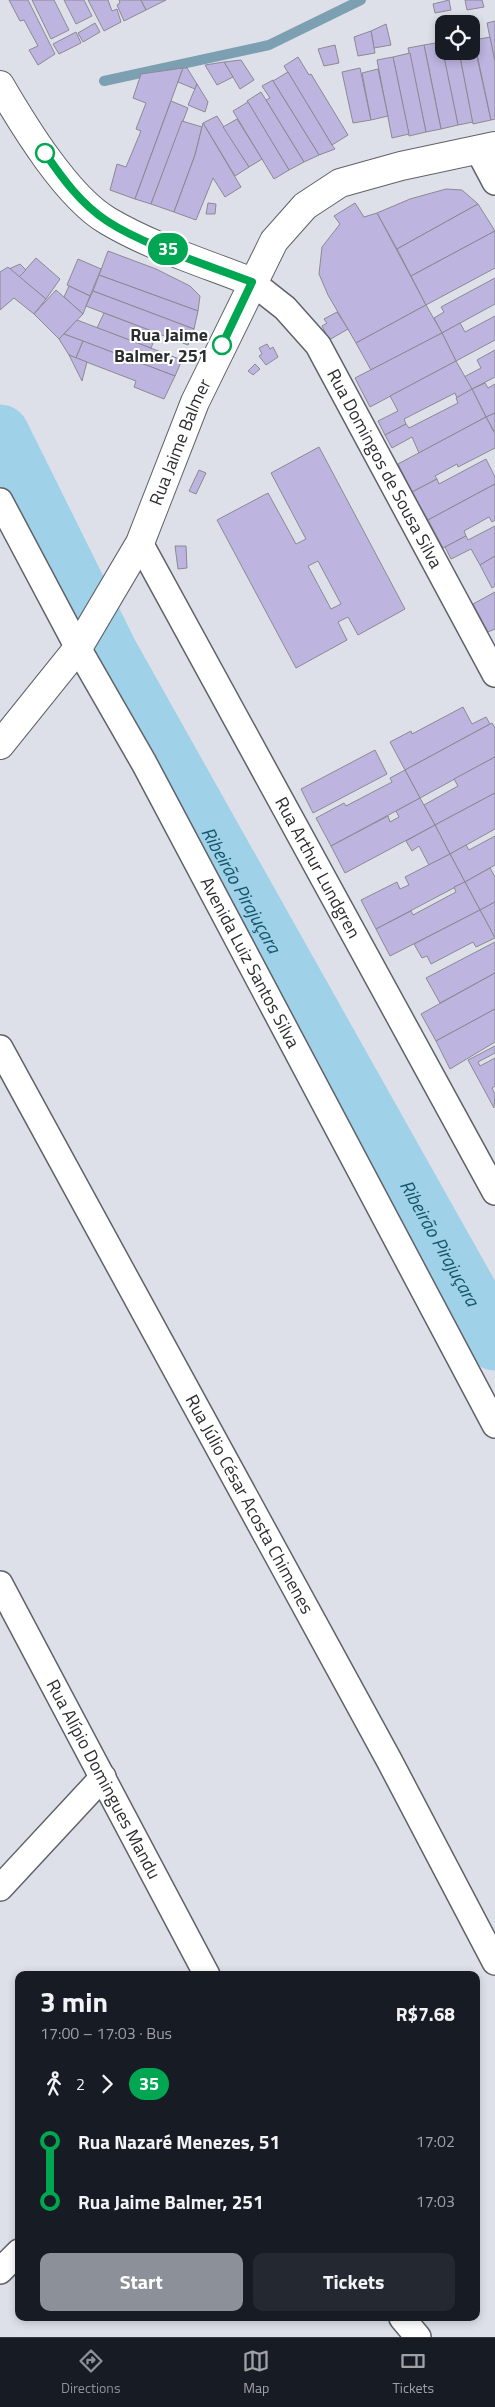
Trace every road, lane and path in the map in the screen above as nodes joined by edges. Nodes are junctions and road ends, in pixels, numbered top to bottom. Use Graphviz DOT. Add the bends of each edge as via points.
graph roads {
  1 [pos="0,85"];
  2 [pos="486,148"];
  3 [pos="495,182"];
  4 [pos="252,282"];
  5 [pos="0,501"];
  6 [pos="140,543"];
  7 [pos="84,638"];
  8 [pos="495,674"];
  9 [pos="0,745"];
  10 [pos="0,1048"];
  11 [pos="495,1192"];
  12 [pos="495,1425"];
  13 [pos="0,1584"];
  14 [pos="104,1777"];
  15 [pos="0,1888"];
  16 [pos="495,1962"];
  17 [pos="205,1971"];
  18 [pos="15,2256"];
  19 [pos="0,2271"];
  20 [pos="405,2321"];
  21 [pos="418,2337"];
  1 -- 4 [label="street" via="18,117 69,187 107,221 148,241"];
  2 -- 3 [label="street"];
  2 -- 4 [label="street, Rua Jaime Balmer" via="340,183 305,206 274,241"];
  4 -- 6 [label="street, Rua Jaime Balmer" via="195,402"];
  4 -- 8 [label="street, Rua Domingos de Sousa Silva" via="285,308 318,345"];
  5 -- 7 [label="street, Avenida Luiz Santos Silva"];
  6 -- 7 [label="street, Rua Jaime Balmer"];
  6 -- 11 [label="street, Rua Arthur Lundgren"];
  7 -- 9 [label="street, Rua Jaime Balmer"];
  7 -- 12 [label="street, Avenida Luiz Santos Silva" via="144,763"];
  10 -- 16 [label="street, Rua Júlio César Acosta Chimenes" via="389,1760"];
  13 -- 14 [label="street, Rua Alípio Domingues Mandu"];
  14 -- 15 [label="street"];
  14 -- 17 [label="street, Rua Alípio Domingues Mandu"];
  18 -- 19 [label="street"];
  20 -- 21 [label="street"];
}
